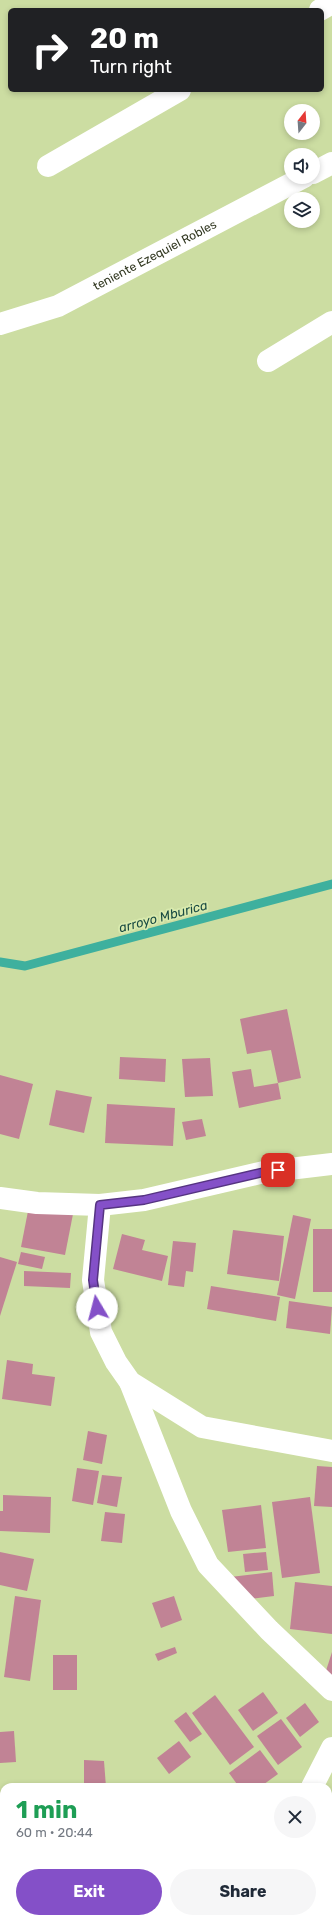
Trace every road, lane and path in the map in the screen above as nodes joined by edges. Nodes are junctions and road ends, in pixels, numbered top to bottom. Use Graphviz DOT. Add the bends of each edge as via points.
graph roads {
  1 [pos="177,92"];
  2 [pos="332,163"];
  3 [pos="48,166"];
  4 [pos="320,169"];
  5 [pos="291,184"];
  6 [pos="332,322"];
  7 [pos="0,324"];
  8 [pos="268,361"];
  9 [pos="332,1164"];
  10 [pos="0,1198"];
  11 [pos="100,1205"];
  12 [pos="130,1382"];
  13 [pos="332,1451"];
  14 [pos="332,1690"];
  15 [pos="332,1748"];
  16 [pos="314,1783"];
  1 -- 3 [label="street"];
  2 -- 4 [label="street"];
  5 -- 7 [label="street, teniente Ezequiel Robles" via="58,306"];
  6 -- 8 [label="street"];
  9 -- 11 [label="street" via="264,1172 144,1200"];
  10 -- 11 [label="street" via="37,1203"];
  11 -- 12 [label="street" via="93,1280 101,1332 116,1362"];
  12 -- 13 [label="street" via="202,1427"];
  12 -- 14 [label="street" via="181,1511 208,1565 269,1630"];
  15 -- 16 [label="street"];
}
